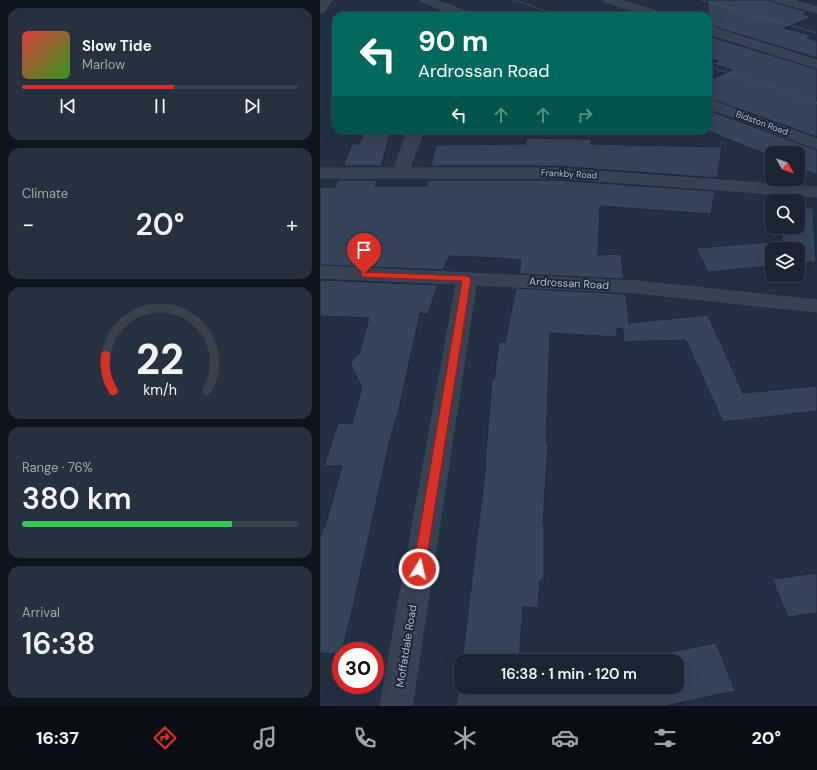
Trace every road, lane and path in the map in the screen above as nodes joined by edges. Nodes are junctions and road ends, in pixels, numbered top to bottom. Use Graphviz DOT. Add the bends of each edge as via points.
graph roads {
  1 [pos="326,0"];
  2 [pos="426,0"];
  3 [pos="514,0"];
  4 [pos="609,0"];
  5 [pos="702,0"];
  6 [pos="780,0"];
  7 [pos="793,4"];
  8 [pos="320,10"];
  9 [pos="817,10"];
  10 [pos="458,12"];
  11 [pos="549,12"];
  12 [pos="648,12"];
  13 [pos="759,16"];
  14 [pos="712,32"];
  15 [pos="817,33"];
  16 [pos="817,64"];
  17 [pos="712,67"];
  18 [pos="817,103"];
  19 [pos="712,105"];
  20 [pos="415,134"];
  21 [pos="817,144"];
  22 [pos="320,173"];
  23 [pos="400,174"];
  24 [pos="817,192"];
  25 [pos="320,272"];
  26 [pos="467,279"];
  27 [pos="817,306"];
  28 [pos="396,706"];
  1 -- 8 [label="street"];
  2 -- 10 [label="street"];
  3 -- 11 [label="path"];
  4 -- 12 [label="street"];
  5 -- 13 [label="path"];
  6 -- 7 [label="street"];
  7 -- 9 [label="street"];
  7 -- 13 [label="path"];
  13 -- 14 [label="path"];
  13 -- 15 [label="path"];
  14 -- 16 [label="street"];
  17 -- 18 [label="path"];
  19 -- 21 [label="street, Bidston Road"];
  20 -- 23 [label="street"];
  22 -- 23 [label="street, Frankby Road"];
  23 -- 24 [label="street, Frankby Road" via="555,173"];
  25 -- 26 [label="street, Ardrossan Road"];
  26 -- 27 [label="street, Ardrossan Road" via="637,287"];
  26 -- 28 [label="street, Moffatdale Road"];
}
